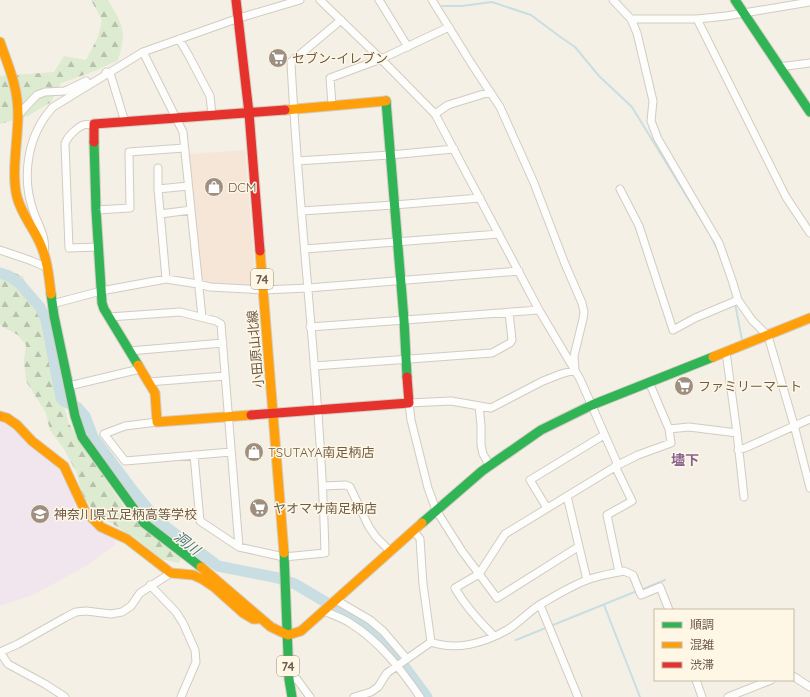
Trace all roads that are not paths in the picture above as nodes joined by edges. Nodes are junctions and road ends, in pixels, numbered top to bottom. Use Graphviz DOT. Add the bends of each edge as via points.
graph roads {
  1 [pos="236,0"];
  2 [pos="267,0"];
  3 [pos="300,0"];
  4 [pos="320,0"];
  5 [pos="379,0"];
  6 [pos="432,0"];
  7 [pos="613,0"];
  8 [pos="735,0"];
  9 [pos="810,2"];
  10 [pos="271,8"];
  11 [pos="743,13"];
  12 [pos="239,18"];
  13 [pos="631,19"];
  14 [pos="697,19"];
  15 [pos="340,20"];
  16 [pos="449,27"];
  17 [pos="179,39"];
  18 [pos="0,42"];
  19 [pos="408,47"];
  20 [pos="143,52"];
  21 [pos="382,59"];
  22 [pos="810,63"];
  23 [pos="779,66"];
  24 [pos="110,73"];
  25 [pos="490,92"];
  26 [pos="332,105"];
  27 [pos="293,109"];
  28 [pos="810,112"];
  29 [pos="249,113"];
  30 [pos="435,114"];
  31 [pos="18,115"];
  32 [pos="212,115"];
  33 [pos="176,118"];
  34 [pos="125,122"];
  35 [pos="94,124"];
  36 [pos="184,148"];
  37 [pos="454,149"];
  38 [pos="390,155"];
  39 [pos="297,161"];
  40 [pos="158,168"];
  41 [pos="188,186"];
  42 [pos="158,189"];
  43 [pos="620,189"];
  44 [pos="480,198"];
  45 [pos="394,205"];
  46 [pos="96,210"];
  47 [pos="191,210"];
  48 [pos="301,211"];
  49 [pos="160,214"];
  50 [pos="810,233"];
  51 [pos="499,234"];
  52 [pos="397,243"];
  53 [pos="98,247"];
  54 [pos="305,249"];
  55 [pos="0,250"];
  56 [pos="44,256"];
  57 [pos="48,268"];
  58 [pos="519,271"];
  59 [pos="166,279"];
  60 [pos="401,281"];
  61 [pos="198,284"];
  62 [pos="308,288"];
  63 [pos="262,290"];
  64 [pos="101,291"];
  65 [pos="735,301"];
  66 [pos="52,304"];
  67 [pos="539,310"];
  68 [pos="509,312"];
  69 [pos="109,317"];
  70 [pos="202,317"];
  71 [pos="810,318"];
  72 [pos="404,320"];
  73 [pos="310,327"];
  74 [pos="768,336"];
  75 [pos="223,343"];
  76 [pos="129,351"];
  77 [pos="726,352"];
  78 [pos="405,360"];
  79 [pos="314,366"];
  80 [pos="140,369"];
  81 [pos="575,370"];
  82 [pos="225,376"];
  83 [pos="148,382"];
  84 [pos="649,382"];
  85 [pos="69,386"];
  86 [pos="409,403"];
  87 [pos="592,405"];
  88 [pos="479,406"];
  89 [pos="317,410"];
  90 [pos="273,413"];
  91 [pos="0,416"];
  92 [pos="228,417"];
  93 [pos="810,419"];
  94 [pos="157,422"];
  95 [pos="794,425"];
  96 [pos="669,429"];
  97 [pos="737,433"];
  98 [pos="604,435"];
  99 [pos="738,450"];
  100 [pos="231,452"];
  101 [pos="194,456"];
  102 [pos="490,466"];
  103 [pos="616,466"];
  104 [pos="323,486"];
  105 [pos="810,488"];
  106 [pos="567,496"];
  107 [pos="744,497"];
  108 [pos="547,508"];
  109 [pos="436,510"];
  110 [pos="414,531"];
  111 [pos="239,547"];
  112 [pos="578,547"];
  113 [pos="391,552"];
  114 [pos="284,558"];
  115 [pos="619,572"];
  116 [pos="171,573"];
  117 [pos="479,574"];
  118 [pos="587,580"];
  119 [pos="150,585"];
  120 [pos="336,600"];
  121 [pos="540,605"];
  122 [pos="669,609"];
  123 [pos="324,611"];
  124 [pos="261,619"];
  125 [pos="288,634"];
  126 [pos="494,636"];
  127 [pos="431,642"];
  128 [pos="0,652"];
  129 [pos="407,659"];
  130 [pos="397,666"];
  131 [pos="794,677"];
  132 [pos="289,679"];
  133 [pos="696,681"];
  134 [pos="768,681"];
  135 [pos="810,687"];
  136 [pos="65,697"];
  137 [pos="181,697"];
  138 [pos="292,697"];
  139 [pos="310,697"];
  140 [pos="354,697"];
  141 [pos="420,697"];
  142 [pos="578,697"];
  143 [pos="702,697"];
  144 [pos="728,697"];
  1 -- 12 [label="street, 小田原山北線 / 74"];
  2 -- 10 [label="street"];
  3 -- 10 [label="street"];
  4 -- 15 [label="street"];
  5 -- 19 [label="street"];
  6 -- 16 [label="street"];
  7 -- 13 [label="street"];
  8 -- 11 [label="street"];
  9 -- 11 [label="street"];
  10 -- 12 [label="street"];
  11 -- 14 [label="street"];
  11 -- 23 [label="street"];
  12 -- 17 [label="street"];
  12 -- 29 [label="street, 小田原山北線 / 74"];
  13 -- 14 [label="street"];
  13 -- 65 [label="street" via="637,33 653,101 651,120 658,139 719,243 732,280"];
  14 -- 50 [label="street" via="786,197"];
  15 -- 21 [label="street"];
  15 -- 27 [label="street" via="291,62"];
  16 -- 19 [label="street"];
  16 -- 25 [label="street"];
  17 -- 20 [label="street"];
  17 -- 32 [label="street" via="210,96"];
  18 -- 31 [label="street" via="15,83"];
  19 -- 21 [label="street"];
  20 -- 24 [label="street"];
  20 -- 33 [label="street"];
  21 -- 26 [label="street" via="330,78"];
  21 -- 30 [label="street"];
  22 -- 23 [label="street"];
  23 -- 28 [label="street"];
  24 -- 31 [label="street" via="98,74 65,91 37,94"];
  24 -- 34 [label="street"];
  24 -- 56 [label="street" via="53,107 36,132 30,148 27,177 29,198 45,240"];
  25 -- 30 [label="street" via="448,105"];
  25 -- 81 [label="street" via="509,126 582,303 584,312 574,356"];
  26 -- 27 [label="street"];
  26 -- 38 [label="street" via="386,101"];
  27 -- 29 [label="street"];
  27 -- 39 [label="street"];
  29 -- 32 [label="street"];
  29 -- 63 [label="street, 小田原山北線 / 74"];
  30 -- 37 [label="street"];
  31 -- 56 [label="street" via="15,186 17,198"];
  32 -- 33 [label="street"];
  33 -- 34 [label="street"];
  33 -- 36 [label="street" via="183,132"];
  34 -- 35 [label="street"];
  35 -- 46 [label="street"];
  35 -- 53 [label="street" via="83,125 66,139 65,160 69,248"];
  36 -- 41 [label="street"];
  36 -- 46 [label="street" via="129,152 130,208"];
  37 -- 38 [label="street"];
  37 -- 44 [label="street"];
  38 -- 39 [label="street"];
  38 -- 45 [label="street"];
  39 -- 48 [label="street"];
  40 -- 42 [label="street"];
  41 -- 42 [label="street"];
  41 -- 47 [label="street"];
  42 -- 49 [label="street"];
  43 -- 65 [label="street" via="639,226 673,330"];
  44 -- 45 [label="street"];
  44 -- 51 [label="street"];
  45 -- 48 [label="street"];
  45 -- 52 [label="street"];
  46 -- 53 [label="street"];
  47 -- 49 [label="street"];
  47 -- 61 [label="street"];
  48 -- 54 [label="street"];
  49 -- 59 [label="street"];
  51 -- 52 [label="street"];
  51 -- 58 [label="street"];
  52 -- 54 [label="street"];
  52 -- 60 [label="street"];
  53 -- 64 [label="street"];
  54 -- 62 [label="street"];
  55 -- 57 [label="street"];
  56 -- 57 [label="street"];
  57 -- 66 [label="street"];
  58 -- 60 [label="street"];
  58 -- 67 [label="street"];
  59 -- 61 [label="street"];
  59 -- 64 [label="street"];
  60 -- 62 [label="street"];
  60 -- 72 [label="street"];
  61 -- 63 [label="street"];
  61 -- 70 [label="street"];
  62 -- 63 [label="street"];
  62 -- 73 [label="street"];
  63 -- 90 [label="street, 小田原山北線 / 74"];
  64 -- 66 [label="street"];
  64 -- 69 [label="street" via="102,303"];
  65 -- 74 [label="street"];
  66 -- 85 [label="street"];
  67 -- 68 [label="street"];
  67 -- 81 [label="street"];
  68 -- 72 [label="street"];
  68 -- 78 [label="street" via="512,340 492,353"];
  69 -- 70 [label="street" via="180,312"];
  69 -- 76 [label="street"];
  70 -- 75 [label="street" via="216,320 221,324"];
  71 -- 74 [label="street"];
  72 -- 73 [label="street"];
  72 -- 78 [label="street"];
  73 -- 79 [label="street"];
  74 -- 77 [label="street"];
  74 -- 95 [label="street"];
  75 -- 76 [label="street"];
  75 -- 82 [label="street"];
  76 -- 80 [label="street"];
  77 -- 84 [label="street"];
  77 -- 97 [label="street"];
  78 -- 79 [label="street"];
  78 -- 86 [label="street"];
  79 -- 89 [label="street"];
  80 -- 83 [label="street"];
  80 -- 85 [label="street"];
  81 -- 87 [label="street"];
  81 -- 88 [label="street" via="543,381 491,408"];
  82 -- 83 [label="street"];
  82 -- 92 [label="street"];
  83 -- 94 [label="street" via="155,393"];
  84 -- 87 [label="street"];
  84 -- 96 [label="street"];
  85 -- 124 [label="street" via="82,437 139,518"];
  86 -- 88 [label="street" via="451,401"];
  86 -- 89 [label="street"];
  86 -- 109 [label="street" via="428,488"];
  87 -- 98 [label="street"];
  87 -- 102 [label="street" via="540,430"];
  88 -- 102 [label="street" via="481,445"];
  89 -- 90 [label="street"];
  89 -- 104 [label="street"];
  90 -- 92 [label="street"];
  90 -- 114 [label="street, 小田原山北線 / 74"];
  91 -- 116 [label="street" via="7,418 64,466 85,511 93,520 127,539"];
  92 -- 94 [label="street"];
  92 -- 100 [label="street"];
  93 -- 95 [label="street"];
  94 -- 101 [label="street" via="125,426 104,434 125,461"];
  95 -- 99 [label="street"];
  95 -- 105 [label="street"];
  96 -- 97 [label="street" via="689,428"];
  96 -- 103 [label="street" via="671,443"];
  97 -- 99 [label="street"];
  98 -- 103 [label="street"];
  98 -- 108 [label="street" via="530,480"];
  99 -- 107 [label="street"];
  100 -- 101 [label="street"];
  100 -- 111 [label="street"];
  101 -- 111 [label="street" via="200,521"];
  102 -- 109 [label="street"];
  103 -- 106 [label="street"];
  103 -- 115 [label="street" via="632,501 607,515"];
  104 -- 113 [label="street" via="350,487 369,527"];
  104 -- 114 [label="street" via="325,553"];
  106 -- 108 [label="street"];
  106 -- 112 [label="street"];
  108 -- 117 [label="street" via="506,534"];
  109 -- 110 [label="street"];
  109 -- 117 [label="street"];
  110 -- 113 [label="street"];
  110 -- 127 [label="street" via="420,539"];
  111 -- 114 [label="street"];
  112 -- 117 [label="street" via="497,598"];
  112 -- 118 [label="street"];
  113 -- 120 [label="street"];
  114 -- 125 [label="street, 小田原山北線 / 74"];
  115 -- 118 [label="street"];
  115 -- 122 [label="street" via="624,571 633,576 641,595 660,588"];
  116 -- 119 [label="street"];
  116 -- 124 [label="street" via="193,575 202,579 243,613 253,619"];
  117 -- 126 [label="street" via="455,588 472,613"];
  118 -- 121 [label="street"];
  119 -- 128 [label="street" via="122,612 76,612"];
  119 -- 137 [label="street" via="176,612 195,650 196,662"];
  120 -- 123 [label="street"];
  120 -- 129 [label="street" via="370,620"];
  121 -- 126 [label="street" via="507,630"];
  121 -- 142 [label="street"];
  123 -- 125 [label="street" via="302,631"];
  123 -- 130 [label="street" via="365,632"];
  124 -- 125 [label="street" via="278,631"];
  125 -- 132 [label="street, 小田原山北線 / 74"];
  126 -- 127 [label="street" via="460,646"];
  127 -- 129 [label="street"];
  128 -- 136 [label="street" via="8,664"];
  129 -- 130 [label="street"];
  130 -- 140 [label="street" via="387,674 378,687"];
  130 -- 141 [label="street"];
  131 -- 135 [label="street"];
  132 -- 138 [label="street, 小田原山北線 / 74"];
  132 -- 139 [label="street" via="296,678"];
  133 -- 143 [label="street"];
  134 -- 144 [label="street"];
}
